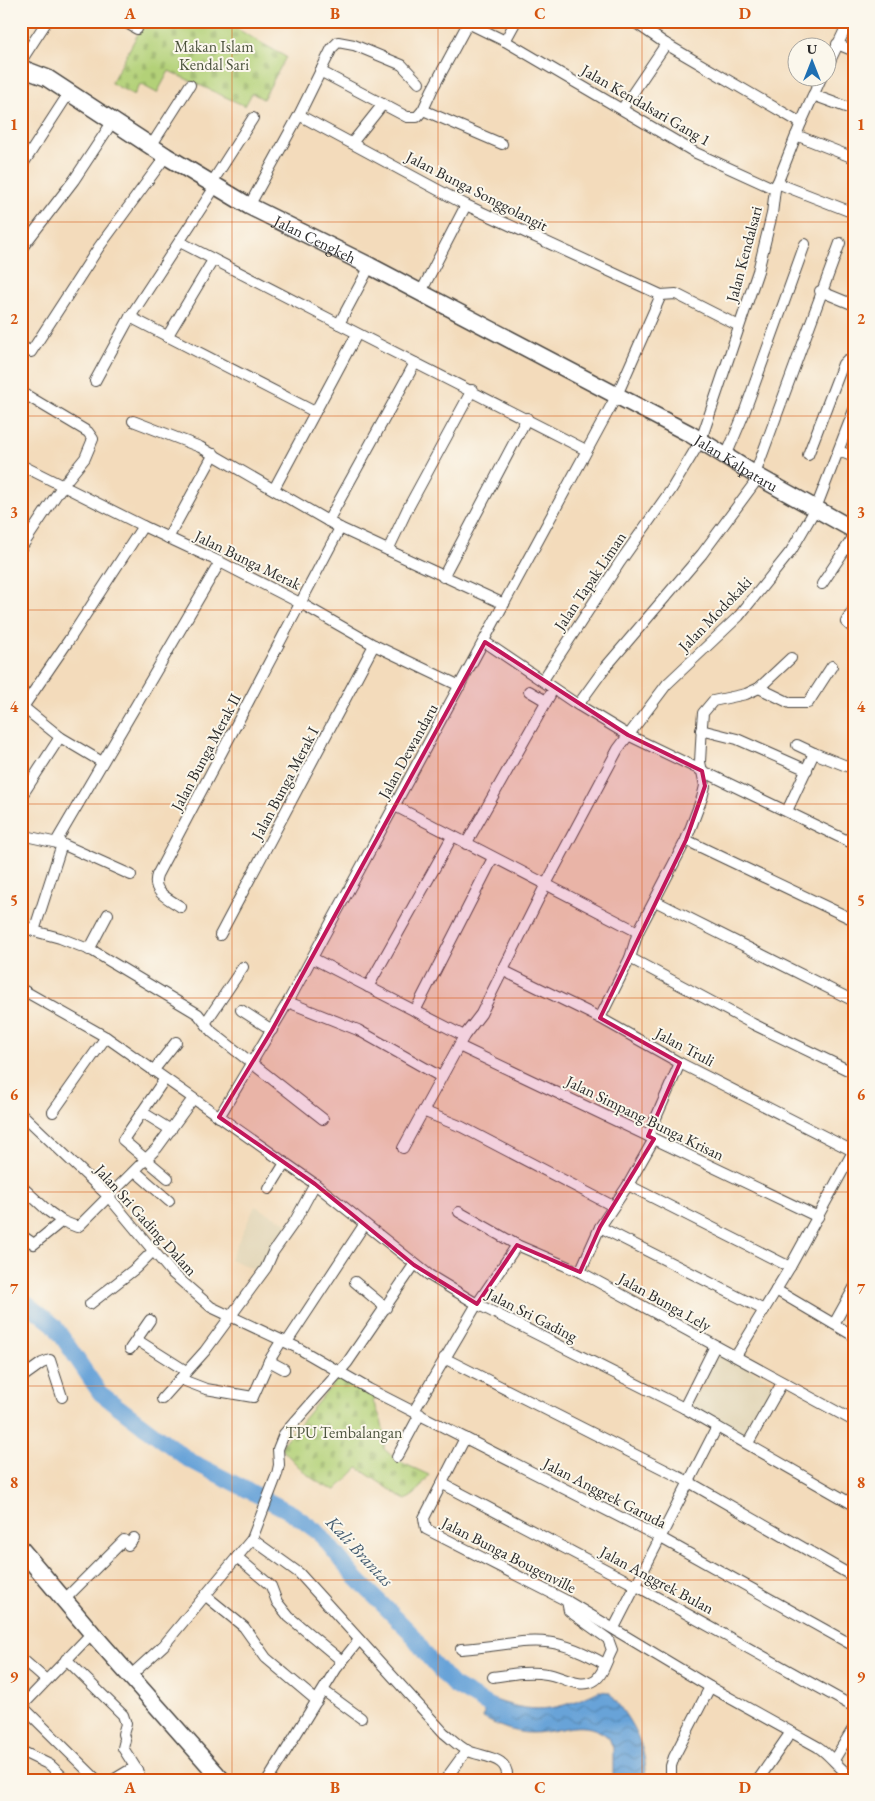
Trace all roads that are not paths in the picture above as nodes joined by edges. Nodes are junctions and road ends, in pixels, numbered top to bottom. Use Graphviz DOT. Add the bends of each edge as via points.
graph roads {
  1 [pos="46,21"];
  2 [pos="122,21"];
  3 [pos="516,21"];
  4 [pos="634,21"];
  5 [pos="848,21"];
  6 [pos="466,22"];
  7 [pos="137,29"];
  8 [pos="505,41"];
  9 [pos="838,42"];
  10 [pos="666,44"];
  11 [pos="838,44"];
  12 [pos="854,51"];
  13 [pos="21,61"];
  14 [pos="21,68"];
  15 [pos="320,71"];
  16 [pos="419,83"];
  17 [pos="190,85"];
  18 [pos="817,88"];
  19 [pos="69,93"];
  20 [pos="813,95"];
  21 [pos="383,104"];
  22 [pos="425,107"];
  23 [pos="622,109"];
  24 [pos="854,110"];
  25 [pos="299,115"];
  26 [pos="253,118"];
  27 [pos="114,121"];
  28 [pos="800,123"];
  29 [pos="796,135"];
  30 [pos="352,143"];
  31 [pos="502,144"];
  32 [pos="152,146"];
  33 [pos="166,156"];
  34 [pos="854,158"];
  35 [pos="21,167"];
  36 [pos="213,186"];
  37 [pos="776,186"];
  38 [pos="466,205"];
  39 [pos="249,206"];
  40 [pos="854,213"];
  41 [pos="180,242"];
  42 [pos="840,243"];
  43 [pos="805,244"];
  44 [pos="21,249"];
  45 [pos="213,260"];
  46 [pos="370,266"];
  47 [pos="820,291"];
  48 [pos="420,294"];
  49 [pos="661,295"];
  50 [pos="854,305"];
  51 [pos="130,317"];
  52 [pos="339,324"];
  53 [pos="740,326"];
  54 [pos="357,334"];
  55 [pos="167,337"];
  56 [pos="21,346"];
  57 [pos="854,362"];
  58 [pos="415,363"];
  59 [pos="96,381"];
  60 [pos="472,390"];
  61 [pos="21,392"];
  62 [pos="618,395"];
  63 [pos="854,410"];
  64 [pos="315,412"];
  65 [pos="527,418"];
  66 [pos="133,421"];
  67 [pos="701,440"];
  68 [pos="586,450"];
  69 [pos="839,451"];
  70 [pos="214,454"];
  71 [pos="808,455"];
  72 [pos="726,456"];
  73 [pos="854,457"];
  74 [pos="21,465"];
  75 [pos="757,475"];
  76 [pos="63,485"];
  77 [pos="274,489"];
  78 [pos="816,508"];
  79 [pos="328,521"];
  80 [pos="143,526"];
  81 [pos="340,528"];
  82 [pos="854,530"];
  83 [pos="854,536"];
  84 [pos="168,538"];
  85 [pos="21,548"];
  86 [pos="388,550"];
  87 [pos="220,562"];
  88 [pos="443,577"];
  89 [pos="822,584"];
  90 [pos="302,604"];
  91 [pos="504,604"];
  92 [pos="854,608"];
  93 [pos="854,629"];
  94 [pos="484,642"];
  95 [pos="374,645"];
  96 [pos="791,658"];
  97 [pos="832,666"];
  98 [pos="543,680"];
  99 [pos="460,686"];
  100 [pos="759,688"];
  101 [pos="529,691"];
  102 [pos="578,705"];
  103 [pos="22,708"];
  104 [pos="701,730"];
  105 [pos="628,735"];
  106 [pos="60,737"];
  107 [pos="796,745"];
  108 [pos="814,753"];
  109 [pos="102,762"];
  110 [pos="854,769"];
  111 [pos="807,770"];
  112 [pos="702,771"];
  113 [pos="21,797"];
  114 [pos="395,806"];
  115 [pos="787,811"];
  116 [pos="21,835"];
  117 [pos="452,837"];
  118 [pos="686,840"];
  119 [pos="59,843"];
  120 [pos="466,844"];
  121 [pos="854,844"];
  122 [pos="493,858"];
  123 [pos="131,874"];
  124 [pos="545,886"];
  125 [pos="655,901"];
  126 [pos="181,907"];
  127 [pos="108,914"];
  128 [pos="854,920"];
  129 [pos="21,924"];
  130 [pos="34,931"];
  131 [pos="638,932"];
  132 [pos="220,935"];
  133 [pos="89,950"];
  134 [pos="312,958"];
  135 [pos="630,958"];
  136 [pos="243,967"];
  137 [pos="502,970"];
  138 [pos="368,987"];
  139 [pos="21,989"];
  140 [pos="854,1001"];
  141 [pos="288,1002"];
  142 [pos="241,1010"];
  143 [pos="415,1011"];
  144 [pos="600,1018"];
  145 [pos="206,1022"];
  146 [pos="272,1030"];
  147 [pos="106,1037"];
  148 [pos="461,1041"];
  149 [pos="176,1042"];
  150 [pos="680,1063"];
  151 [pos="251,1065"];
  152 [pos="152,1071"];
  153 [pos="854,1073"];
  154 [pos="441,1077"];
  155 [pos="164,1080"];
  156 [pos="192,1100"];
  157 [pos="53,1112"];
  158 [pos="142,1112"];
  159 [pos="423,1112"];
  160 [pos="21,1113"];
  161 [pos="219,1118"];
  162 [pos="323,1119"];
  163 [pos="171,1130"];
  164 [pos="651,1137"];
  165 [pos="403,1148"];
  166 [pos="854,1150"];
  167 [pos="146,1159"];
  168 [pos="285,1164"];
  169 [pos="135,1171"];
  170 [pos="168,1178"];
  171 [pos="315,1184"];
  172 [pos="628,1185"];
  173 [pos="21,1186"];
  174 [pos="269,1189"];
  175 [pos="108,1196"];
  176 [pos="169,1201"];
  177 [pos="613,1206"];
  178 [pos="459,1212"];
  179 [pos="818,1217"];
  180 [pos="62,1221"];
  181 [pos="364,1225"];
  182 [pos="600,1227"];
  183 [pos="21,1235"];
  184 [pos="517,1245"];
  185 [pos="152,1252"];
  186 [pos="414,1265"];
  187 [pos="790,1267"];
  188 [pos="580,1272"];
  189 [pos="355,1282"];
  190 [pos="854,1288"];
  191 [pos="776,1290"];
  192 [pos="90,1304"];
  193 [pos="477,1304"];
  194 [pos="386,1308"];
  195 [pos="764,1310"];
  196 [pos="229,1316"];
  197 [pos="150,1320"];
  198 [pos="834,1324"];
  199 [pos="854,1336"];
  200 [pos="137,1340"];
  201 [pos="284,1341"];
  202 [pos="715,1346"];
  203 [pos="130,1349"];
  204 [pos="736,1356"];
  205 [pos="444,1358"];
  206 [pos="269,1361"];
  207 [pos="284,1369"];
  208 [pos="341,1372"];
  209 [pos="183,1375"];
  210 [pos="21,1378"];
  211 [pos="782,1382"];
  212 [pos="62,1396"];
  213 [pos="162,1400"];
  214 [pos="684,1408"];
  215 [pos="417,1412"];
  216 [pos="854,1421"];
  217 [pos="717,1427"];
  218 [pos="466,1438"];
  219 [pos="748,1443"];
  220 [pos="397,1457"];
  221 [pos="689,1482"];
  222 [pos="442,1484"];
  223 [pos="854,1505"];
  224 [pos="134,1538"];
  225 [pos="252,1538"];
  226 [pos="661,1538"];
  227 [pos="21,1549"];
  228 [pos="237,1557"];
  229 [pos="854,1577"];
  230 [pos="635,1585"];
  231 [pos="206,1596"];
  232 [pos="64,1600"];
  233 [pos="567,1601"];
  234 [pos="614,1628"];
  235 [pos="92,1633"];
  236 [pos="359,1640"];
  237 [pos="854,1646"];
  238 [pos="461,1649"];
  239 [pos="21,1658"];
  240 [pos="66,1659"];
  241 [pos="342,1661"];
  242 [pos="605,1664"];
  243 [pos="130,1676"];
  244 [pos="493,1677"];
  245 [pos="46,1680"];
  246 [pos="710,1688"];
  247 [pos="324,1690"];
  248 [pos="317,1701"];
  249 [pos="22,1706"];
  250 [pos="854,1707"];
  251 [pos="361,1718"];
  252 [pos="854,1727"];
  253 [pos="791,1732"];
  254 [pos="467,1750"];
  255 [pos="21,1751"];
  256 [pos="834,1760"];
  257 [pos="139,1775"];
  258 [pos="854,1778"];
  259 [pos="66,1780"];
  260 [pos="97,1780"];
  261 [pos="113,1780"];
  262 [pos="222,1780"];
  263 [pos="268,1780"];
  264 [pos="446,1780"];
  265 [pos="507,1780"];
  266 [pos="671,1780"];
  267 [pos="758,1780"];
  1 -- 13 [label="street"];
  2 -- 7 [label="street"];
  3 -- 8 [label="street"];
  4 -- 10 [label="street"];
  5 -- 9 [label="street"];
  6 -- 8 [label="street, Jalan Kendalsari Gang 1"];
  6 -- 22 [label="street"];
  8 -- 23 [label="street, Jalan Kendalsari Gang 1"];
  10 -- 23 [label="street"];
  10 -- 28 [label="street"];
  11 -- 12 [label="street"];
  14 -- 19 [label="main road, Jalan Cengkeh" via="47,78"];
  15 -- 16 [label="street" via="334,45 342,42 402,64"];
  15 -- 21 [label="street"];
  15 -- 25 [label="street"];
  17 -- 32 [label="street"];
  18 -- 20 [label="street, Jalan Kendalsari"];
  19 -- 27 [label="main road, Jalan Cengkeh"];
  19 -- 35 [label="street"];
  20 -- 24 [label="street"];
  20 -- 28 [label="street, Jalan Kendalsari"];
  21 -- 22 [label="street" via="413,118 420,116"];
  21 -- 30 [label="street"];
  22 -- 31 [label="street"];
  23 -- 37 [label="street, Jalan Kendalsari Gang 1" via="696,154"];
  25 -- 30 [label="street, Jalan Bunga Songgolangit"];
  25 -- 39 [label="street"];
  26 -- 36 [label="street"];
  27 -- 32 [label="main road, Jalan Cengkeh"];
  27 -- 44 [label="street"];
  28 -- 29 [label="street, Jalan Kendalsari"];
  29 -- 34 [label="street"];
  29 -- 37 [label="street, Jalan Kendalsari"];
  30 -- 38 [label="street, Jalan Bunga Songgolangit"];
  32 -- 33 [label="main road, Jalan Cengkeh"];
  33 -- 36 [label="main road, Jalan Cengkeh"];
  33 -- 56 [label="street" via="99,247 31,352"];
  36 -- 39 [label="main road, Jalan Cengkeh"];
  36 -- 41 [label="street"];
  37 -- 40 [label="street, Jalan Kendalsari Gang 1"];
  37 -- 53 [label="street, Jalan Kendalsari" via="758,271"];
  38 -- 48 [label="street"];
  38 -- 49 [label="street, Jalan Bunga Songgolangit"];
  39 -- 46 [label="main road, Jalan Cengkeh"];
  41 -- 45 [label="street"];
  41 -- 51 [label="street"];
  42 -- 47 [label="street"];
  43 -- 72 [label="street"];
  45 -- 52 [label="street"];
  45 -- 55 [label="street"];
  46 -- 48 [label="main road, Jalan Cengkeh"];
  46 -- 52 [label="street"];
  47 -- 50 [label="street"];
  47 -- 75 [label="street"];
  48 -- 62 [label="main road, Jalan Cengkeh"];
  49 -- 53 [label="street, Jalan Bunga Songgolangit" via="676,294"];
  49 -- 62 [label="street, Jalan Dewandaru"];
  51 -- 55 [label="street"];
  51 -- 59 [label="street"];
  52 -- 54 [label="street"];
  53 -- 67 [label="street, Jalan Kendalsari"];
  54 -- 58 [label="street"];
  54 -- 64 [label="street"];
  55 -- 64 [label="street"];
  57 -- 71 [label="street" via="847,360 843,364"];
  58 -- 60 [label="street"];
  58 -- 79 [label="street"];
  60 -- 65 [label="street"];
  60 -- 86 [label="street"];
  61 -- 76 [label="street" via="88,432 93,439 85,458"];
  62 -- 67 [label="main road, Jalan Kalpataru"];
  62 -- 68 [label="street, Jalan Dewandaru"];
  63 -- 69 [label="street, Jalan Modokaki"];
  64 -- 77 [label="street"];
  65 -- 68 [label="street"];
  65 -- 88 [label="street"];
  66 -- 70 [label="street"];
  67 -- 72 [label="main road, Jalan Kalpataru"];
  67 -- 98 [label="street, Jalan Tapak Liman"];
  68 -- 91 [label="street, Jalan Dewandaru"];
  69 -- 73 [label="street"];
  69 -- 78 [label="street, Jalan Modokaki"];
  70 -- 77 [label="street"];
  70 -- 84 [label="street"];
  72 -- 75 [label="main road, Jalan Kalpataru"];
  74 -- 76 [label="street, Jalan Bunga Merak"];
  75 -- 78 [label="main road, Jalan Kalpataru"];
  75 -- 102 [label="street" via="702,554 604,669"];
  76 -- 80 [label="street, Jalan Bunga Merak"];
  76 -- 85 [label="street"];
  77 -- 79 [label="street"];
  78 -- 82 [label="main road, Jalan Kalpataru"];
  78 -- 105 [label="street, Jalan Modokaki" via="791,551 739,616 667,684"];
  79 -- 81 [label="street"];
  80 -- 84 [label="street, Jalan Bunga Merak"];
  80 -- 103 [label="street"];
  81 -- 86 [label="street"];
  81 -- 90 [label="street, Jalan Bunga Merak II"];
  83 -- 89 [label="street"];
  84 -- 87 [label="street, Jalan Bunga Merak"];
  86 -- 88 [label="street"];
  87 -- 90 [label="street, Jalan Bunga Merak"];
  87 -- 109 [label="street"];
  88 -- 91 [label="street"];
  90 -- 95 [label="street, Jalan Bunga Merak"];
  90 -- 126 [label="street, Jalan Bunga Merak II" via="157,874 155,883 160,893"];
  91 -- 94 [label="street, Jalan Dewandaru"];
  92 -- 93 [label="street" via="846,622"];
  94 -- 98 [label="street"];
  94 -- 99 [label="street, Jalan Dewandaru"];
  95 -- 99 [label="street, Jalan Bunga Merak"];
  95 -- 132 [label="street, Jalan Bunga Merak I"];
  96 -- 100 [label="street"];
  97 -- 100 [label="street" via="808,703 790,703"];
  98 -- 102 [label="street"];
  99 -- 114 [label="street, Jalan Dewandaru"];
  100 -- 104 [label="street" via="713,701 703,713"];
  101 -- 120 [label="street" via="548,698"];
  102 -- 105 [label="street"];
  103 -- 106 [label="street"];
  104 -- 111 [label="street" via="737,740"];
  104 -- 112 [label="street"];
  105 -- 112 [label="street"];
  105 -- 124 [label="street, Jalan Modokaki" via="601,778"];
  106 -- 109 [label="street"];
  106 -- 113 [label="street"];
  107 -- 108 [label="street"];
  108 -- 110 [label="street"];
  108 -- 111 [label="street"];
  109 -- 119 [label="street"];
  111 -- 115 [label="street"];
  112 -- 115 [label="street"];
  112 -- 118 [label="street" via="705,786"];
  114 -- 117 [label="street"];
  114 -- 134 [label="street, Jalan Dewandaru"];
  115 -- 121 [label="street"];
  116 -- 119 [label="street"];
  117 -- 120 [label="street"];
  117 -- 138 [label="street"];
  118 -- 125 [label="street"];
  118 -- 128 [label="street"];
  119 -- 123 [label="street"];
  119 -- 130 [label="street"];
  120 -- 122 [label="street"];
  122 -- 124 [label="street"];
  122 -- 143 [label="street"];
  124 -- 131 [label="street"];
  124 -- 137 [label="street, Jalan Modokaki"];
  125 -- 131 [label="street"];
  125 -- 140 [label="street"];
  127 -- 133 [label="street"];
  129 -- 130 [label="street"];
  130 -- 133 [label="street"];
  131 -- 135 [label="street"];
  133 -- 145 [label="street" via="198,1014"];
  134 -- 138 [label="street, Jalan Simpang Bunga Krisan"];
  134 -- 141 [label="street, Jalan Dewandaru"];
  135 -- 144 [label="street"];
  135 -- 153 [label="street"];
  136 -- 145 [label="street"];
  137 -- 144 [label="street, Jalan Truli"];
  137 -- 148 [label="street, Jalan Modokaki" via="480,1014"];
  138 -- 143 [label="street, Jalan Simpang Bunga Krisan"];
  139 -- 147 [label="street, Jalan Sri Gading"];
  141 -- 146 [label="street, Jalan Dewandaru"];
  141 -- 154 [label="street" via="358,1030"];
  142 -- 146 [label="street"];
  143 -- 148 [label="street, Jalan Simpang Bunga Krisan"];
  144 -- 150 [label="street, Jalan Truli"];
  145 -- 151 [label="street" via="212,1032"];
  146 -- 151 [label="street, Jalan Dewandaru"];
  147 -- 152 [label="street, Jalan Sri Gading"];
  147 -- 157 [label="street"];
  148 -- 154 [label="street, Jalan Modokaki"];
  148 -- 164 [label="street, Jalan Simpang Bunga Krisan"];
  149 -- 152 [label="street"];
  150 -- 164 [label="street"];
  150 -- 166 [label="street, Jalan Truli"];
  151 -- 161 [label="street, Jalan Dewandaru"];
  151 -- 162 [label="street"];
  152 -- 155 [label="street, Jalan Sri Gading"];
  154 -- 159 [label="street, Jalan Modokaki"];
  155 -- 156 [label="street, Jalan Sri Gading"];
  155 -- 158 [label="street"];
  156 -- 161 [label="street, Jalan Sri Gading"];
  156 -- 163 [label="street"];
  158 -- 163 [label="street"];
  158 -- 167 [label="street" via="123,1140"];
  159 -- 165 [label="street, Jalan Modokaki"];
  159 -- 177 [label="street" via="462,1127"];
  160 -- 175 [label="street, Jalan Sri Gading Dalam"];
  161 -- 168 [label="street, Jalan Sri Gading"];
  163 -- 167 [label="street"];
  164 -- 172 [label="street"];
  164 -- 179 [label="street, Jalan Simpang Bunga Krisan"];
  166 -- 179 [label="street"];
  167 -- 169 [label="street"];
  167 -- 170 [label="street"];
  168 -- 171 [label="street, Jalan Sri Gading"];
  168 -- 174 [label="street"];
  169 -- 175 [label="street"];
  169 -- 176 [label="street"];
  171 -- 181 [label="street, Jalan Sri Gading"];
  171 -- 196 [label="street" via="266,1268"];
  172 -- 177 [label="street"];
  172 -- 187 [label="street"];
  173 -- 180 [label="street"];
  175 -- 180 [label="street" via="77,1227"];
  175 -- 185 [label="street, Jalan Sri Gading Dalam"];
  177 -- 182 [label="street"];
  178 -- 184 [label="street, Jalan Bunga Lely"];
  179 -- 187 [label="street"];
  180 -- 183 [label="street" via="34,1244"];
  181 -- 186 [label="street, Jalan Sri Gading"];
  181 -- 201 [label="street"];
  182 -- 188 [label="street"];
  182 -- 195 [label="street"];
  184 -- 188 [label="street, Jalan Bunga Lely"];
  184 -- 193 [label="street"];
  185 -- 192 [label="street"];
  185 -- 196 [label="street, Jalan Sri Gading Dalam" via="201,1300"];
  186 -- 193 [label="street, Jalan Sri Gading"];
  186 -- 194 [label="street"];
  187 -- 191 [label="street"];
  188 -- 202 [label="street, Jalan Bunga Lely"];
  189 -- 194 [label="street"];
  190 -- 198 [label="street"];
  191 -- 195 [label="street"];
  191 -- 198 [label="street"];
  193 -- 205 [label="street"];
  193 -- 214 [label="street, Jalan Sri Gading"];
  194 -- 208 [label="street"];
  195 -- 204 [label="street"];
  196 -- 201 [label="street, Jalan Sri Gading Dalam"];
  196 -- 209 [label="street" via="205,1351"];
  197 -- 200 [label="street"];
  198 -- 199 [label="street"];
  200 -- 203 [label="street"];
  200 -- 209 [label="street"];
  201 -- 206 [label="street"];
  201 -- 208 [label="street, Jalan Sri Gading Dalam"];
  202 -- 204 [label="street, Jalan Bunga Lely"];
  202 -- 214 [label="street"];
  204 -- 211 [label="street, Jalan Bunga Lely"];
  205 -- 215 [label="street"];
  205 -- 221 [label="street"];
  206 -- 207 [label="street"];
  206 -- 209 [label="street" via="253,1397 206,1388"];
  208 -- 215 [label="street, Jalan Anggrek Garuda" via="369,1390"];
  208 -- 225 [label="street" via="284,1434 278,1449 279,1464 273,1484"];
  209 -- 213 [label="street"];
  210 -- 212 [label="street" via="50,1360"];
  211 -- 216 [label="street, Jalan Bunga Lely"];
  211 -- 219 [label="street"];
  214 -- 217 [label="street, Jalan Sri Gading"];
  215 -- 218 [label="street, Jalan Anggrek Garuda"];
  215 -- 220 [label="street"];
  217 -- 219 [label="street, Jalan Sri Gading"];
  217 -- 221 [label="street"];
  218 -- 222 [label="street, Jalan Bunga Bougenville"];
  218 -- 226 [label="street, Jalan Anggrek Garuda"];
  219 -- 223 [label="street, Jalan Sri Gading"];
  221 -- 226 [label="street"];
  221 -- 229 [label="street"];
  222 -- 230 [label="street, Jalan Anggrek Bulan"];
  222 -- 233 [label="street, Jalan Bunga Bougenville" via="424,1518 426,1529"];
  224 -- 232 [label="street" via="128,1544 124,1540"];
  225 -- 228 [label="street"];
  225 -- 236 [label="street" via="299,1573"];
  226 -- 230 [label="street"];
  226 -- 237 [label="street, Jalan Anggrek Garuda"];
  227 -- 232 [label="main road"];
  228 -- 231 [label="street"];
  228 -- 241 [label="street" via="271,1586 277,1602 289,1617"];
  230 -- 234 [label="street"];
  230 -- 250 [label="street, Jalan Anggrek Bulan"];
  231 -- 243 [label="street" via="164,1645"];
  231 -- 248 [label="street" via="244,1627 266,1658"];
  232 -- 235 [label="main road"];
  233 -- 234 [label="street, Jalan Bunga Bougenville"];
  233 -- 242 [label="street" via="569,1611 608,1639 612,1650"];
  234 -- 246 [label="street, Jalan Bunga Bougenville"];
  235 -- 240 [label="street"];
  235 -- 243 [label="main road"];
  236 -- 241 [label="street"];
  236 -- 254 [label="street" via="444,1733"];
  238 -- 242 [label="street" via="538,1640 584,1652"];
  239 -- 245 [label="street"];
  240 -- 245 [label="street"];
  240 -- 257 [label="street" via="123,1715 126,1724 124,1748"];
  241 -- 247 [label="street"];
  242 -- 244 [label="street" via="597,1679 588,1684 535,1672"];
  243 -- 262 [label="main road"];
  245 -- 249 [label="street"];
  246 -- 253 [label="street, Jalan Bunga Bougenville"];
  246 -- 266 [label="street" via="674,1757"];
  247 -- 248 [label="street"];
  247 -- 251 [label="street"];
  248 -- 263 [label="street"];
  249 -- 260 [label="street"];
  252 -- 256 [label="street"];
  253 -- 256 [label="street, Jalan Bunga Bougenville"];
  253 -- 267 [label="street"];
  254 -- 264 [label="street"];
  254 -- 265 [label="street" via="502,1763 507,1770"];
  255 -- 259 [label="street" via="50,1765"];
  256 -- 258 [label="street, Jalan Bunga Bougenville" via="840,1770"];
  257 -- 261 [label="street" via="128,1770"];
}
